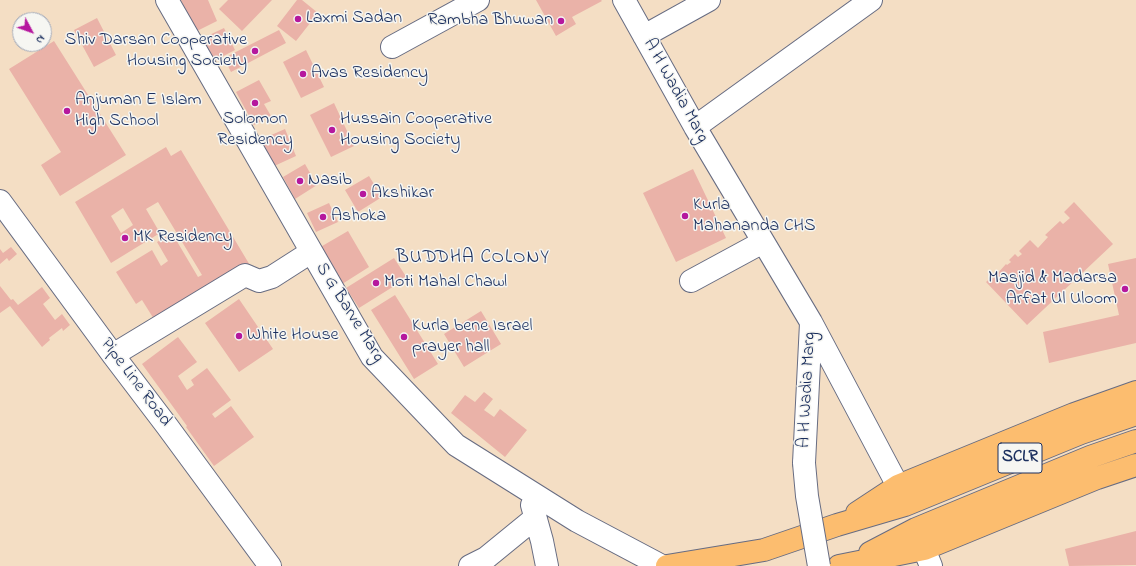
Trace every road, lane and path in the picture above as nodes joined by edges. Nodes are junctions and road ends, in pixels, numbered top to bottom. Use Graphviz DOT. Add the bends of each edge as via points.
graph roads {
  1 [pos="167,0"];
  2 [pos="478,0"];
  3 [pos="624,0"];
  4 [pos="709,0"];
  5 [pos="872,0"];
  6 [pos="644,36"];
  7 [pos="392,47"];
  8 [pos="695,127"];
  9 [pos="0,201"];
  10 [pos="763,242"];
  11 [pos="311,252"];
  12 [pos="690,281"];
  13 [pos="811,322"];
  14 [pos="113,355"];
  15 [pos="1136,392"];
  16 [pos="1136,414"];
  17 [pos="1136,441"];
  18 [pos="1136,465"];
  19 [pos="530,492"];
  20 [pos="902,496"];
  21 [pos="536,518"];
  22 [pos="927,558"];
  23 [pos="845,565"];
  24 [pos="270,566"];
  25 [pos="470,566"];
  26 [pos="547,566"];
  27 [pos="662,566"];
  28 [pos="667,566"];
  29 [pos="819,566"];
  1 -- 11 [label="street, S G Barve Marg"];
  2 -- 7 [label="street"];
  3 -- 6 [label="street, A H Wadia Marg"];
  4 -- 6 [label="street"];
  5 -- 8 [label="street"];
  6 -- 8 [label="street, A H Wadia Marg"];
  8 -- 10 [label="street, A H Wadia Marg"];
  9 -- 14 [label="street, Pipe Line Road"];
  10 -- 12 [label="street"];
  10 -- 13 [label="street, A H Wadia Marg"];
  11 -- 14 [label="street" via="272,277 259,281 245,275"];
  11 -- 19 [label="street, S G Barve Marg" via="372,357 456,445"];
  13 -- 20 [label="street"];
  13 -- 29 [label="street, A H Wadia Marg, bridge" via="804,463"];
  14 -- 24 [label="street, Pipe Line Road"];
  15 -- 20 [label="highway" via="1074,414"];
  16 -- 20 [label="highway, SCLR"];
  17 -- 23 [label="highway, SCLR" via="1090,457 916,529"];
  18 -- 22 [label="highway" via="1098,478"];
  19 -- 21 [label="street"];
  19 -- 27 [label="street, S G Barve Marg" via="577,521"];
  20 -- 28 [label="highway, SCLR" via="837,525 764,550"];
  21 -- 25 [label="street" via="486,558"];
  21 -- 26 [label="street"];
  22 -- 23 [label="highway"];
}
